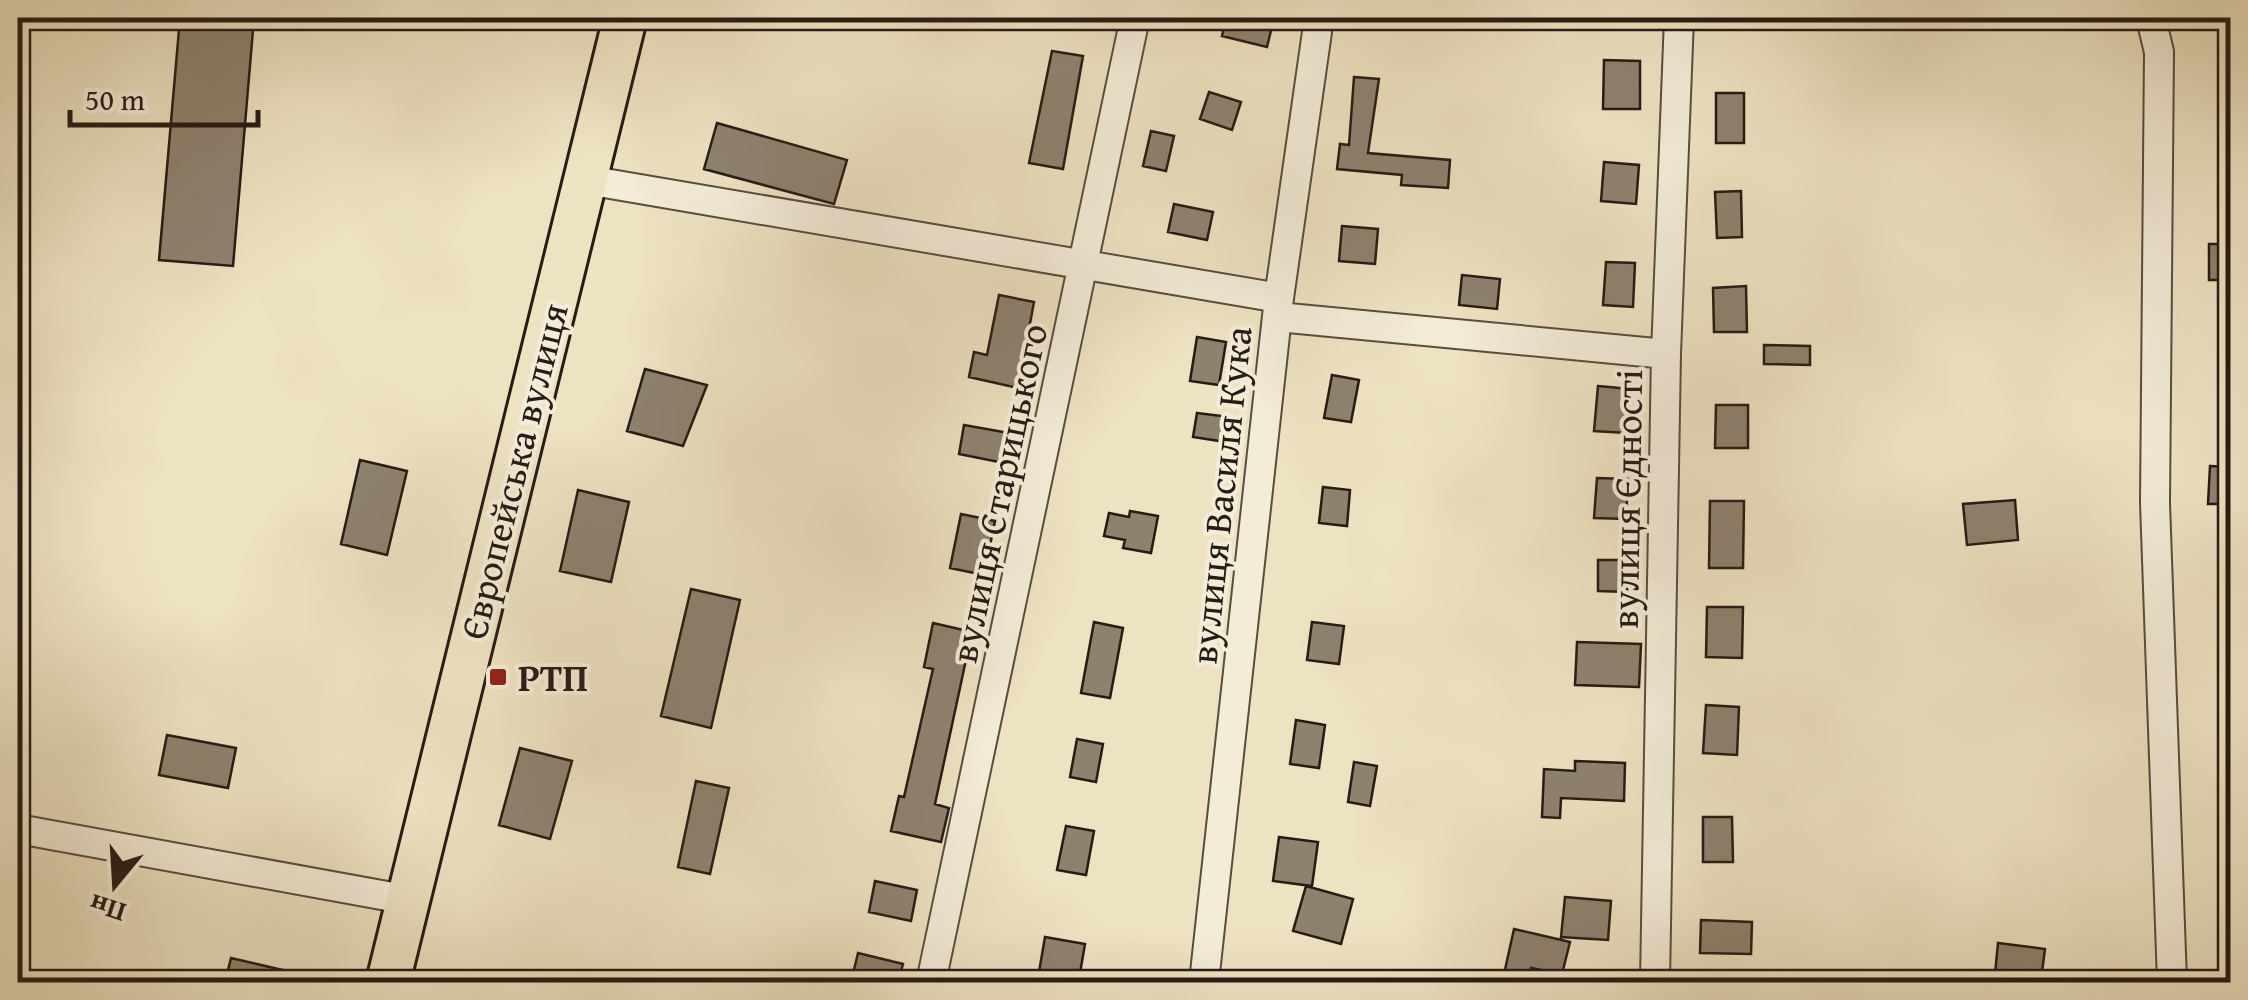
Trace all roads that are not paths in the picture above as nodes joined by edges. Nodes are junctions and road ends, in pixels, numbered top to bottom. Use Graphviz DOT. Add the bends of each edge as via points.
graph roads {
  1 [pos="625,18"];
  2 [pos="1135,18"];
  3 [pos="1319,18"];
  4 [pos="1678,18"];
  5 [pos="2151,18"];
  6 [pos="586,180"];
  7 [pos="1087,262"];
  8 [pos="1278,308"];
  9 [pos="1666,354"];
  10 [pos="18,829"];
  11 [pos="408,900"];
  12 [pos="388,982"];
  13 [pos="931,982"];
  14 [pos="1204,982"];
  15 [pos="1655,982"];
  16 [pos="2172,982"];
  1 -- 6 [label="main road, Європейська вулиця"];
  2 -- 7 [label="street, вулиця Старицького"];
  3 -- 8 [label="street, вулиця Василя Кука"];
  4 -- 9 [label="street, вулиця Єдності"];
  5 -- 16 [label="street" via="2159,52 2155,503"];
  6 -- 7 [label="street"];
  6 -- 11 [label="main road, Європейська вулиця"];
  7 -- 8 [label="street"];
  7 -- 13 [label="street, вулиця Старицького"];
  8 -- 9 [label="street"];
  8 -- 14 [label="street, вулиця Василя Кука"];
  9 -- 15 [label="street, вулиця Єдності"];
  10 -- 11 [label="street"];
  11 -- 12 [label="main road, Європейська вулиця"];
}
